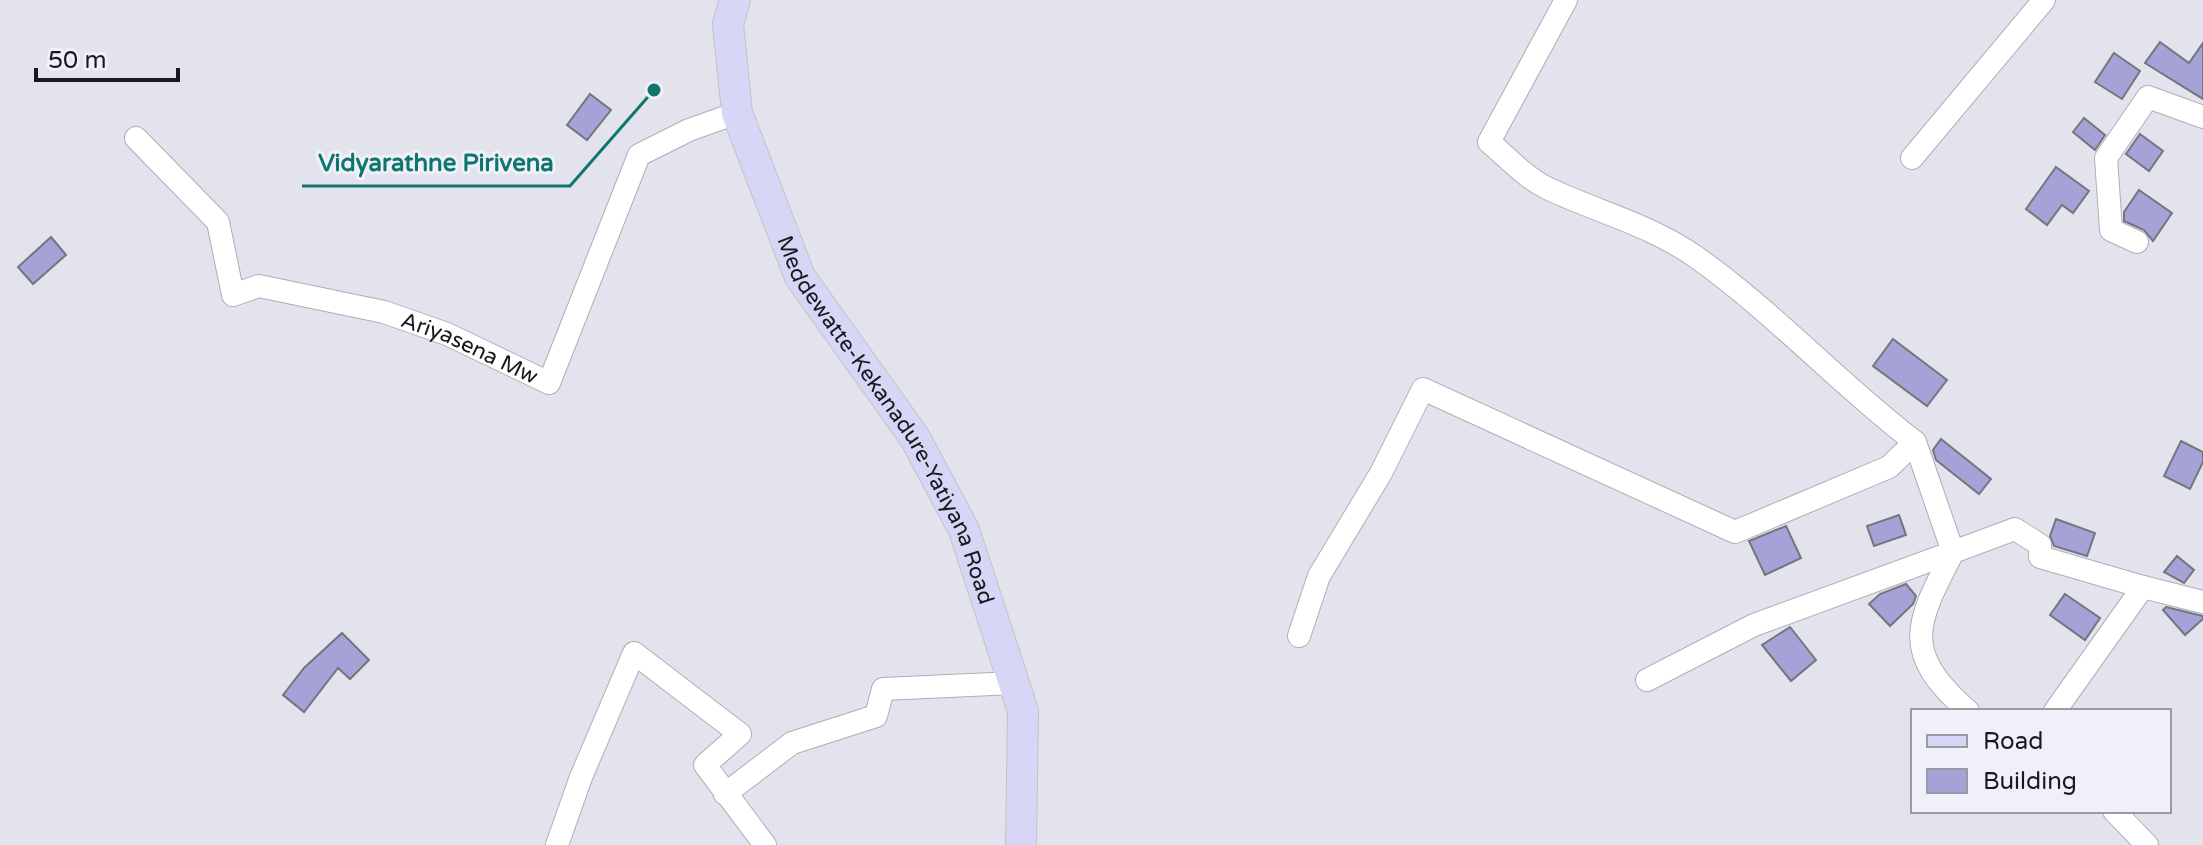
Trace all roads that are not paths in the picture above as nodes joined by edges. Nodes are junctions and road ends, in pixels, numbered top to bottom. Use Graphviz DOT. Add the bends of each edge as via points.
graph roads {
  1 [pos="735,0"];
  2 [pos="1566,0"];
  3 [pos="2044,0"];
  4 [pos="737,113"];
  5 [pos="2203,117"];
  6 [pos="136,138"];
  7 [pos="1912,158"];
  8 [pos="2137,242"];
  9 [pos="1915,442"];
  10 [pos="1953,552"];
  11 [pos="2143,587"];
  12 [pos="2203,602"];
  13 [pos="1299,636"];
  14 [pos="1647,680"];
  15 [pos="1014,683"];
  16 [pos="1966,709"];
  17 [pos="2056,709"];
  18 [pos="725,794"];
  19 [pos="2116,813"];
  20 [pos="557,845"];
  21 [pos="765,845"];
  22 [pos="1021,845"];
  23 [pos="2147,845"];
  1 -- 4 [label="main road, Meddewatte-Kekanadure-Yatiyana Road" via="728,24"];
  2 -- 9 [label="street" via="1489,142 1543,186 1653,229 1694,256 1763,308 1869,407"];
  3 -- 7 [label="street"];
  4 -- 6 [label="street, Ariyasena Mw" via="639,155 549,383 447,334 384,312 259,286 233,295 218,222"];
  4 -- 15 [label="main road, Meddewatte-Kekanadure-Yatiyana Road" via="800,277 915,438 964,530"];
  5 -- 8 [label="street" via="2148,97 2106,158 2111,230"];
  9 -- 10 [label="street"];
  9 -- 13 [label="street" via="1889,467 1735,532 1423,389 1381,473 1319,576"];
  10 -- 11 [label="street" via="2015,529 2040,545 2040,557"];
  10 -- 14 [label="street" via="1754,625"];
  10 -- 16 [label="street" via="1923,617 1921,654 1939,686"];
  11 -- 12 [label="street"];
  11 -- 17 [label="street"];
  15 -- 18 [label="street" via="883,689 876,716 792,743"];
  15 -- 22 [label="main road, Meddewatte-Kekanadure-Yatiyana Road" via="1023,711"];
  18 -- 20 [label="street" via="705,765 740,734 634,653"];
  18 -- 21 [label="street"];
  19 -- 23 [label="street"];
}
